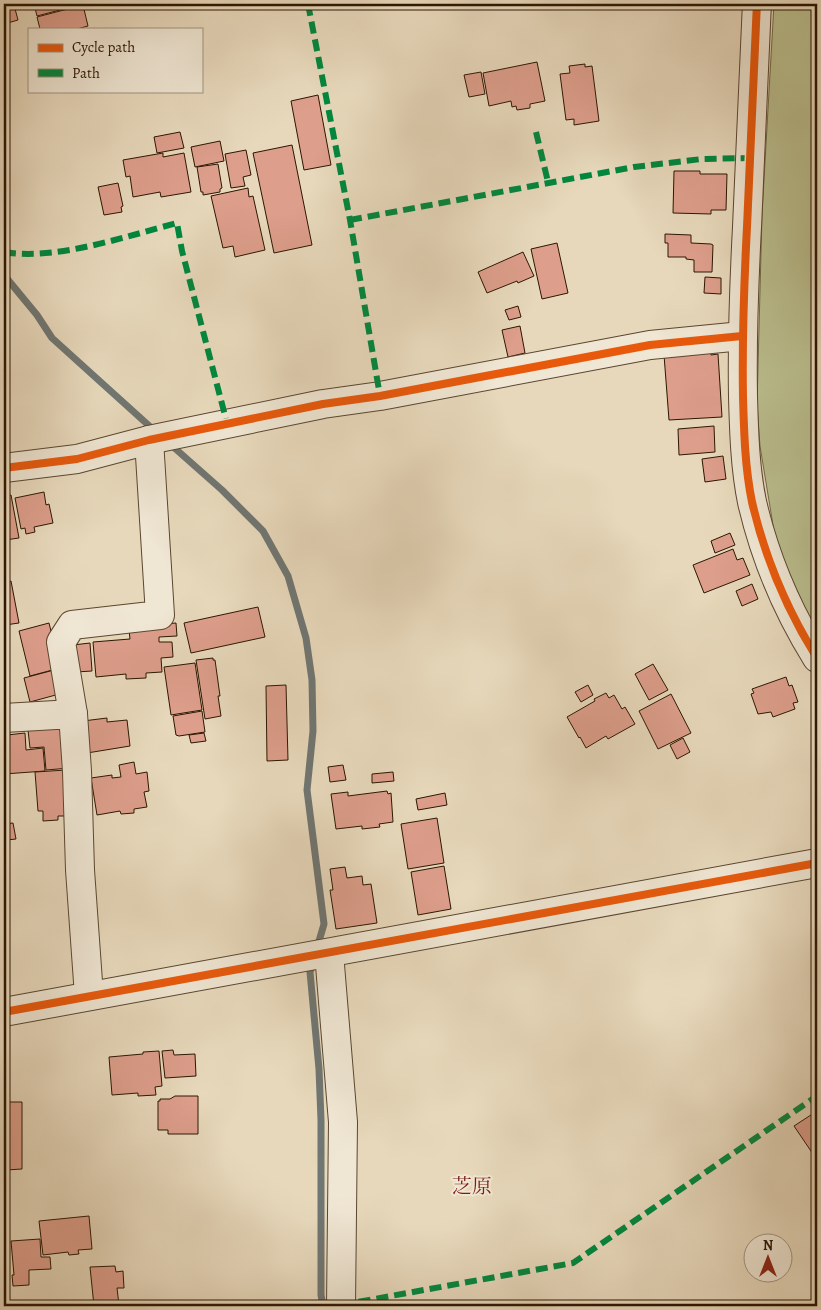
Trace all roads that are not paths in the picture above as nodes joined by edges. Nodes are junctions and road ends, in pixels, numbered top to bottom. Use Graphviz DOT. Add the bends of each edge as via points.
graph roads {
  1 [pos="757,4"];
  2 [pos="742,336"];
  3 [pos="149,440"];
  4 [pos="4,468"];
  5 [pos="817,658"];
  6 [pos="73,714"];
  7 [pos="4,718"];
  8 [pos="817,863"];
  9 [pos="329,953"];
  10 [pos="89,996"];
  11 [pos="4,1012"];
  12 [pos="339,1306"];
  1 -- 2 [label="street"];
  2 -- 3 [label="street" via="650,345 323,404"];
  2 -- 5 [label="street" via="744,434 752,501 760,534 784,598"];
  3 -- 4 [label="street" via="77,459"];
  3 -- 6 [label="street" via="160,615 72,625 62,642"];
  6 -- 7 [label="street"];
  6 -- 10 [label="street"];
  8 -- 9 [label="street"];
  9 -- 10 [label="street"];
  9 -- 12 [label="street" via="343,1122"];
  10 -- 11 [label="street"];
}
